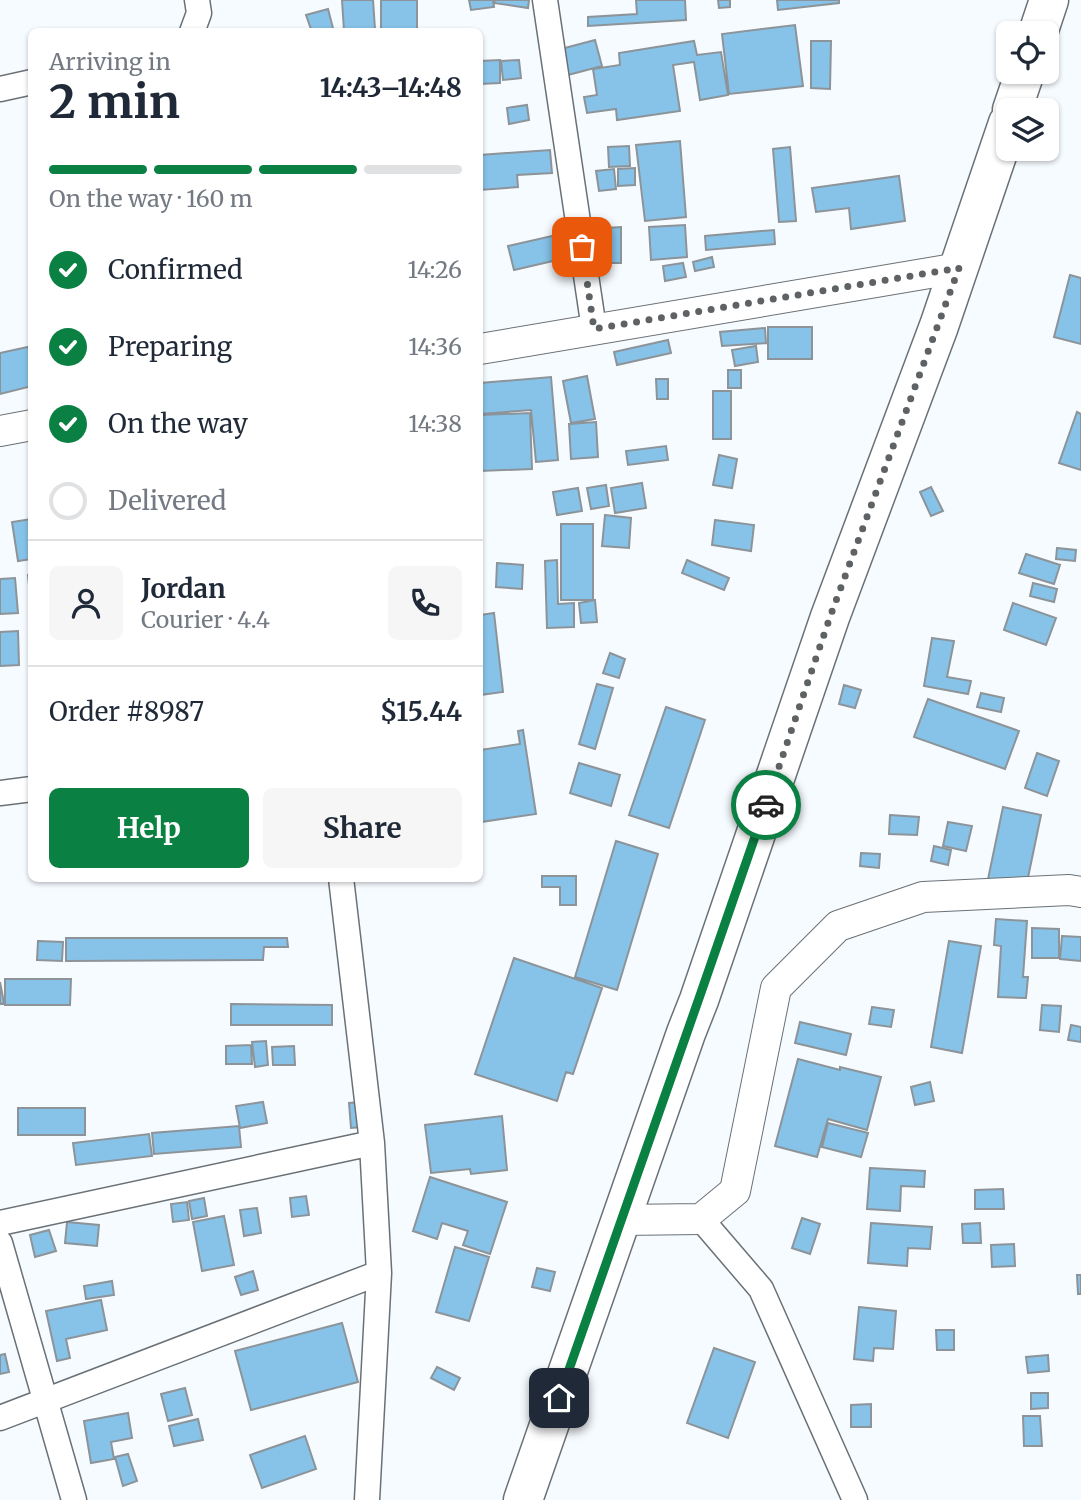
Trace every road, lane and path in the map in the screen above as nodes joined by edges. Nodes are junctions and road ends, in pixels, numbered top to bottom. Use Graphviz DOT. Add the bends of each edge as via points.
graph roads {
  1 [pos="197,0"];
  2 [pos="545,0"];
  3 [pos="1049,0"];
  4 [pos="1042,21"];
  5 [pos="193,28"];
  6 [pos="28,83"];
  7 [pos="0,89"];
  8 [pos="996,159"];
  9 [pos="959,268"];
  10 [pos="594,329"];
  11 [pos="483,348"];
  12 [pos="28,426"];
  13 [pos="0,431"];
  14 [pos="28,790"];
  15 [pos="0,793"];
  16 [pos="341,882"];
  17 [pos="1081,892"];
  18 [pos="372,1143"];
  19 [pos="701,1219"];
  20 [pos="621,1220"];
  21 [pos="0,1223"];
  22 [pos="0,1243"];
  23 [pos="379,1273"];
  24 [pos="45,1401"];
  25 [pos="0,1418"];
  26 [pos="74,1500"];
  27 [pos="367,1500"];
  28 [pos="523,1500"];
  29 [pos="855,1500"];
  1 -- 5 [label="street" via="199,13"];
  2 -- 10 [label="street"];
  3 -- 4 [label="main road"];
  6 -- 7 [label="street"];
  8 -- 9 [label="main road"];
  9 -- 10 [label="street"];
  9 -- 20 [label="main road" via="830,617"];
  10 -- 11 [label="street"];
  12 -- 13 [label="street"];
  14 -- 15 [label="street"];
  16 -- 18 [label="street"];
  17 -- 19 [label="street" via="923,897 838,926 776,988 735,1191"];
  18 -- 21 [label="street"];
  18 -- 23 [label="street"];
  19 -- 20 [label="street"];
  19 -- 29 [label="street" via="761,1289"];
  20 -- 28 [label="main road"];
  22 -- 24 [label="street"];
  23 -- 24 [label="street"];
  23 -- 27 [label="street"];
  24 -- 25 [label="street"];
  24 -- 26 [label="street"];
}
